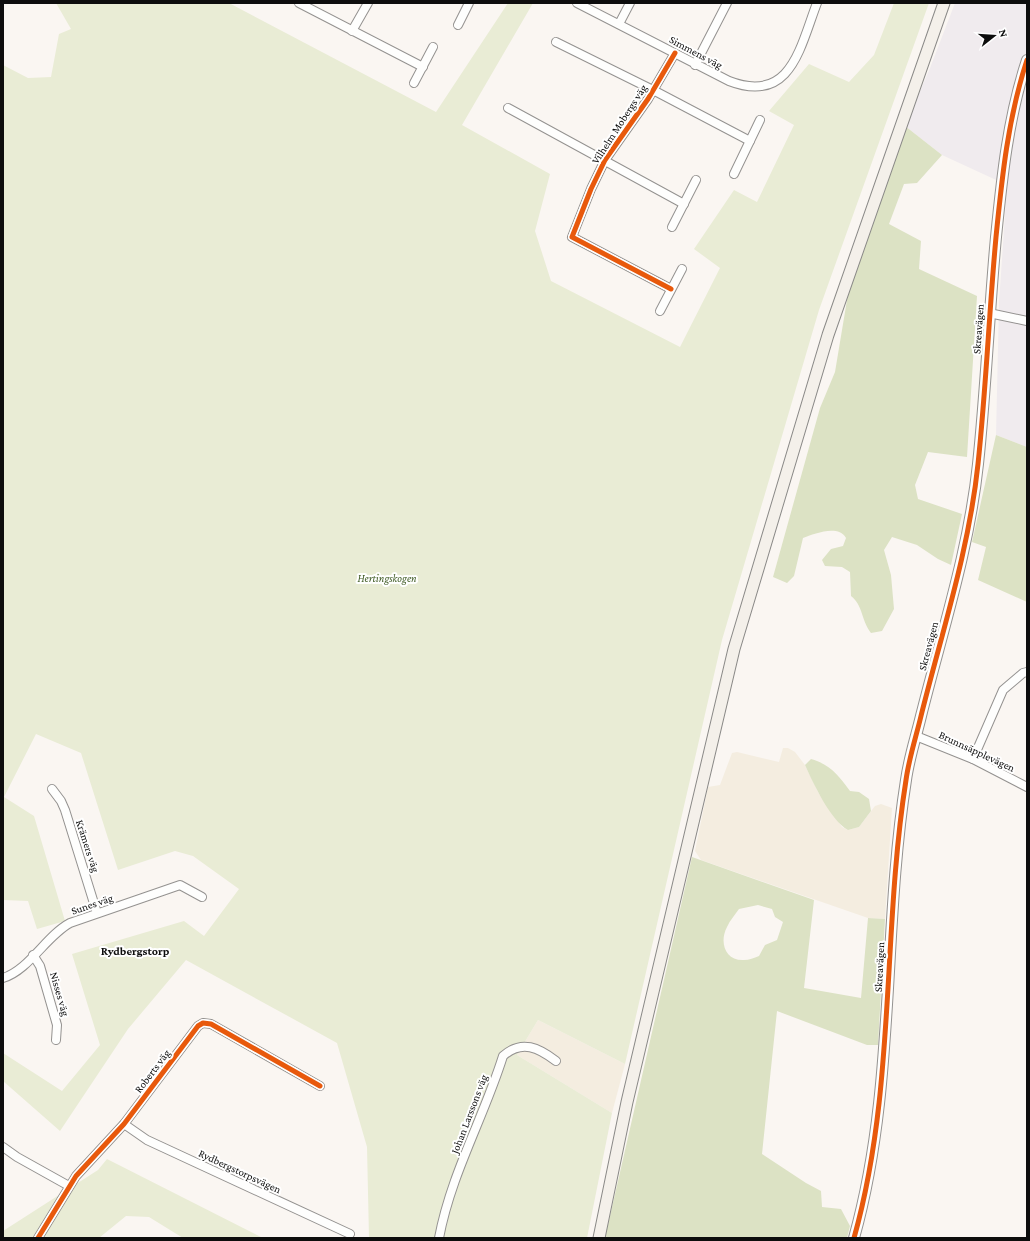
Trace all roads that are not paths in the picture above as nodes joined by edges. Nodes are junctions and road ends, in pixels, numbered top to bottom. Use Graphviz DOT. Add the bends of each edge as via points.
graph roads {
  1 [pos="298,3"];
  2 [pos="368,3"];
  3 [pos="469,3"];
  4 [pos="577,3"];
  5 [pos="630,3"];
  6 [pos="727,3"];
  7 [pos="818,3"];
  8 [pos="944,3"];
  9 [pos="619,24"];
  10 [pos="458,25"];
  11 [pos="352,31"];
  12 [pos="556,42"];
  13 [pos="433,47"];
  14 [pos="675,53"];
  15 [pos="1027,60"];
  16 [pos="695,65"];
  17 [pos="423,67"];
  18 [pos="414,83"];
  19 [pos="653,90"];
  20 [pos="508,108"];
  21 [pos="760,120"];
  22 [pos="750,141"];
  23 [pos="605,160"];
  24 [pos="734,174"];
  25 [pos="696,180"];
  26 [pos="684,204"];
  27 [pos="672,228"];
  28 [pos="682,269"];
  29 [pos="671,289"];
  30 [pos="660,311"];
  31 [pos="989,313"];
  32 [pos="1027,321"];
  33 [pos="1027,672"];
  34 [pos="916,736"];
  35 [pos="973,760"];
  36 [pos="1027,787"];
  37 [pos="52,789"];
  38 [pos="202,897"];
  39 [pos="97,913"];
  40 [pos="33,955"];
  41 [pos="3,978"];
  42 [pos="56,1040"];
  43 [pos="556,1061"];
  44 [pos="320,1086"];
  45 [pos="124,1124"];
  46 [pos="3,1147"];
  47 [pos="69,1186"];
  48 [pos="350,1234"];
  49 [pos="38,1238"];
  50 [pos="439,1238"];
  51 [pos="599,1238"];
  52 [pos="854,1238"];
  1 -- 11 [label="street"];
  2 -- 11 [label="street"];
  3 -- 10 [label="street"];
  4 -- 9 [label="street, Simmens väg"];
  5 -- 9 [label="street"];
  6 -- 16 [label="street"];
  7 -- 16 [label="street, Simmens väg" via="788,71 781,79 770,85 758,88 745,87"];
  8 -- 51 [label="main road" via="828,335 734,649 627,1102"];
  9 -- 14 [label="street, Simmens väg"];
  11 -- 17 [label="street"];
  12 -- 19 [label="street"];
  13 -- 17 [label="street"];
  14 -- 16 [label="street, Simmens väg"];
  14 -- 19 [label="street, Vilhelm Mobergs väg"];
  15 -- 31 [label="street, Skreavägen" via="1005,150"];
  17 -- 18 [label="street"];
  19 -- 22 [label="street"];
  19 -- 23 [label="street, Vilhelm Mobergs väg"];
  20 -- 23 [label="street"];
  21 -- 22 [label="street"];
  22 -- 24 [label="street"];
  23 -- 26 [label="street"];
  23 -- 29 [label="street, Vilhelm Mobergs väg" via="572,237"];
  25 -- 26 [label="street"];
  26 -- 27 [label="street"];
  28 -- 29 [label="street"];
  29 -- 30 [label="street"];
  31 -- 32 [label="street"];
  31 -- 34 [label="street, Skreavägen" via="978,463 969,519 957,577"];
  33 -- 35 [label="street" via="1003,690"];
  34 -- 35 [label="street, Brunnsäpplevägen"];
  34 -- 52 [label="street, Skreavägen" via="906,777 897,848 878,1118 872,1160"];
  35 -- 36 [label="street, Brunnsäpplevägen"];
  37 -- 39 [label="street, Krämers väg" via="67,817"];
  38 -- 39 [label="street, Sunes väg" via="180,885"];
  39 -- 40 [label="street, Sunes väg" via="63,927"];
  40 -- 41 [label="street, Sunes väg" via="14,973"];
  40 -- 42 [label="street, Nisses väg" via="40,966 57,1026"];
  43 -- 50 [label="street, Johan Larssons väg" via="542,1050 526,1046 510,1049 503,1056 457,1175"];
  44 -- 45 [label="street, Roberts väg" via="211,1024 203,1023 198,1026"];
  45 -- 47 [label="street, Roberts väg"];
  45 -- 48 [label="street, Rydbergstorpsvägen" via="147,1140"];
  46 -- 47 [label="street"];
  47 -- 49 [label="street, Roberts väg"];
}
